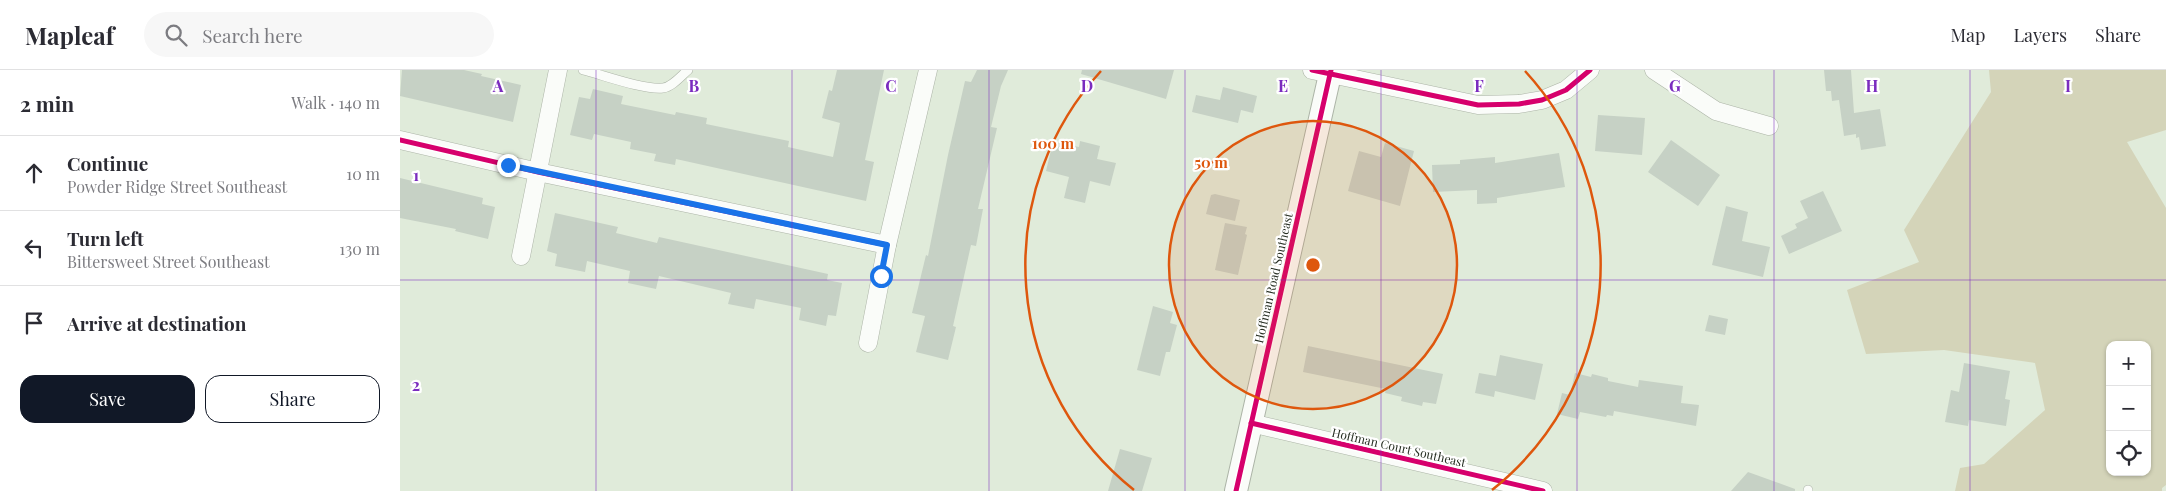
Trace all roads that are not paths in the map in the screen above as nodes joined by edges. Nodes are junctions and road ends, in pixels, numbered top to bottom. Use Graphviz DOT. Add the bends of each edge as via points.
graph roads {
  1 [pos="558,70"];
  2 [pos="583,70"];
  3 [pos="688,70"];
  4 [pos="928,70"];
  5 [pos="1590,70"];
  6 [pos="1654,70"];
  7 [pos="1324,71"];
  8 [pos="1769,126"];
  9 [pos="400,140"];
  10 [pos="538,172"];
  11 [pos="887,245"];
  12 [pos="521,256"];
  13 [pos="868,343"];
  14 [pos="1251,423"];
  15 [pos="1236,491"];
  16 [pos="1543,491"];
  1 -- 10 [label="street"];
  2 -- 3 [label="lane" via="665,88"];
  4 -- 11 [label="street"];
  5 -- 7 [label="street" via="1566,90 1542,100 1478,105"];
  6 -- 8 [label="street" via="1716,111"];
  7 -- 14 [label="street, Hoffman Road Southeast"];
  9 -- 10 [label="street"];
  10 -- 11 [label="street"];
  10 -- 12 [label="street"];
  11 -- 13 [label="street"];
  14 -- 15 [label="street, Hoffman Road Southeast"];
  14 -- 16 [label="street, Hoffman Court Southeast"];
}
